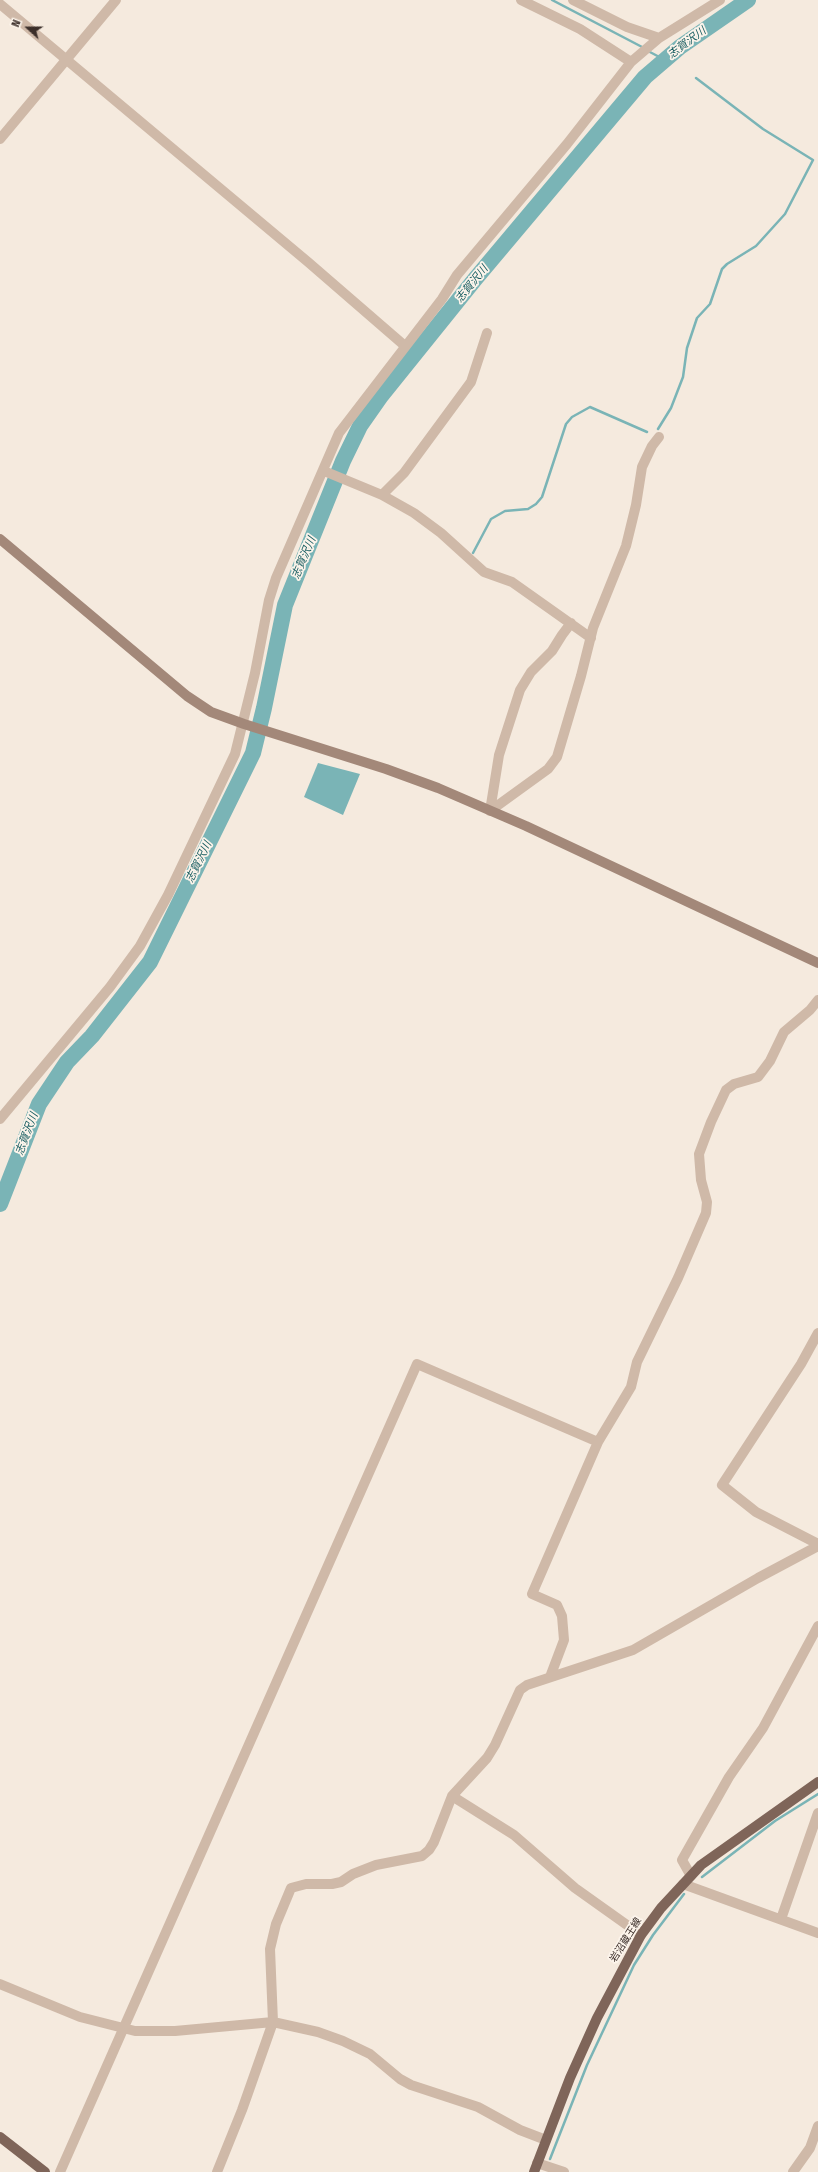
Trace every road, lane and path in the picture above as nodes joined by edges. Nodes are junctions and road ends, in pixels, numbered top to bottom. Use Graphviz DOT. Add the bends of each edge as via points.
graph roads {
  1 [pos="116,0"];
  2 [pos="521,0"];
  3 [pos="573,0"];
  4 [pos="720,0"];
  5 [pos="0,4"];
  6 [pos="656,40"];
  7 [pos="67,60"];
  8 [pos="633,60"];
  9 [pos="0,139"];
  10 [pos="487,333"];
  11 [pos="405,346"];
  12 [pos="659,437"];
  13 [pos="324,471"];
  14 [pos="382,495"];
  15 [pos="0,539"];
  16 [pos="571,623"];
  17 [pos="591,638"];
  18 [pos="246,725"];
  19 [pos="490,811"];
  20 [pos="818,963"];
  21 [pos="818,1000"];
  22 [pos="0,1119"];
  23 [pos="818,1334"];
  24 [pos="598,1442"];
  25 [pos="818,1545"];
  26 [pos="818,1626"];
  27 [pos="550,1678"];
  28 [pos="818,1782"];
  29 [pos="452,1796"];
  30 [pos="818,1813"];
  31 [pos="690,1876"];
  32 [pos="683,1884"];
  33 [pos="781,1920"];
  34 [pos="818,1933"];
  35 [pos="641,1935"];
  36 [pos="0,1984"];
  37 [pos="273,2022"];
  38 [pos="124,2029"];
  39 [pos="818,2126"];
  40 [pos="0,2137"];
  41 [pos="546,2140"];
  42 [pos="536,2167"];
  43 [pos="45,2172"];
  44 [pos="60,2172"];
  45 [pos="217,2172"];
  46 [pos="564,2172"];
  47 [pos="793,2172"];
  1 -- 7 [label="street"];
  2 -- 8 [label="street" via="580,29"];
  3 -- 6 [label="street"];
  4 -- 6 [label="street"];
  5 -- 7 [label="street"];
  6 -- 8 [label="street"];
  7 -- 9 [label="street"];
  7 -- 11 [label="street"];
  8 -- 11 [label="street" via="567,144 457,275 442,299"];
  10 -- 14 [label="street" via="471,382 404,473"];
  11 -- 13 [label="street" via="339,434"];
  12 -- 17 [label="street" via="642,467 626,546"];
  13 -- 14 [label="street"];
  13 -- 18 [label="street" via="282,560 269,600"];
  14 -- 16 [label="street" via="436,529 484,572 512,582"];
  15 -- 18 [label="street" via="187,696 212,712"];
  16 -- 17 [label="street"];
  16 -- 19 [label="street" via="552,651 531,672 520,690 499,755"];
  17 -- 19 [label="street" via="582,676 556,757 548,769"];
  18 -- 19 [label="street" via="386,769"];
  18 -- 22 [label="street" via="235,754 168,895 140,946 110,987"];
  19 -- 20 [label="street"];
  21 -- 24 [label="street" via="784,1032 770,1061 758,1077 734,1084 726,1090 699,1154 707,1202 706,1213 637,1362 631,1387"];
  23 -- 25 [label="street" via="722,1485 756,1512"];
  24 -- 27 [label="street" via="532,1594 557,1605 562,1616 564,1640"];
  24 -- 38 [label="street" via="417,1364"];
  25 -- 27 [label="street" via="633,1650"];
  26 -- 31 [label="street" via="763,1728 729,1777 682,1860"];
  27 -- 29 [label="street" via="527,1685 520,1690 487,1758"];
  28 -- 31 [label="main road, 岩沼蔵王線" via="723,1848"];
  29 -- 35 [label="street" via="514,1835 575,1888"];
  29 -- 37 [label="street" via="434,1842 422,1856 376,1865 332,1884 306,1884 291,1888 276,1924 270,1949"];
  30 -- 33 [label="street"];
  31 -- 32 [label="main road, 岩沼蔵王線"];
  32 -- 33 [label="street"];
  32 -- 35 [label="main road, 岩沼蔵王線"];
  33 -- 34 [label="street"];
  35 -- 41 [label="main road, 岩沼蔵王線" via="597,2018"];
  36 -- 38 [label="street" via="80,2017"];
  37 -- 38 [label="street" via="175,2031"];
  37 -- 41 [label="street" via="343,2041 370,2054 411,2085 478,2107 520,2130"];
  37 -- 45 [label="street"];
  38 -- 44 [label="street"];
  39 -- 47 [label="street" via="810,2148"];
  40 -- 43 [label="main road"];
  41 -- 42 [label="main road, 岩沼蔵王線"];
  42 -- 46 [label="street"];
}
